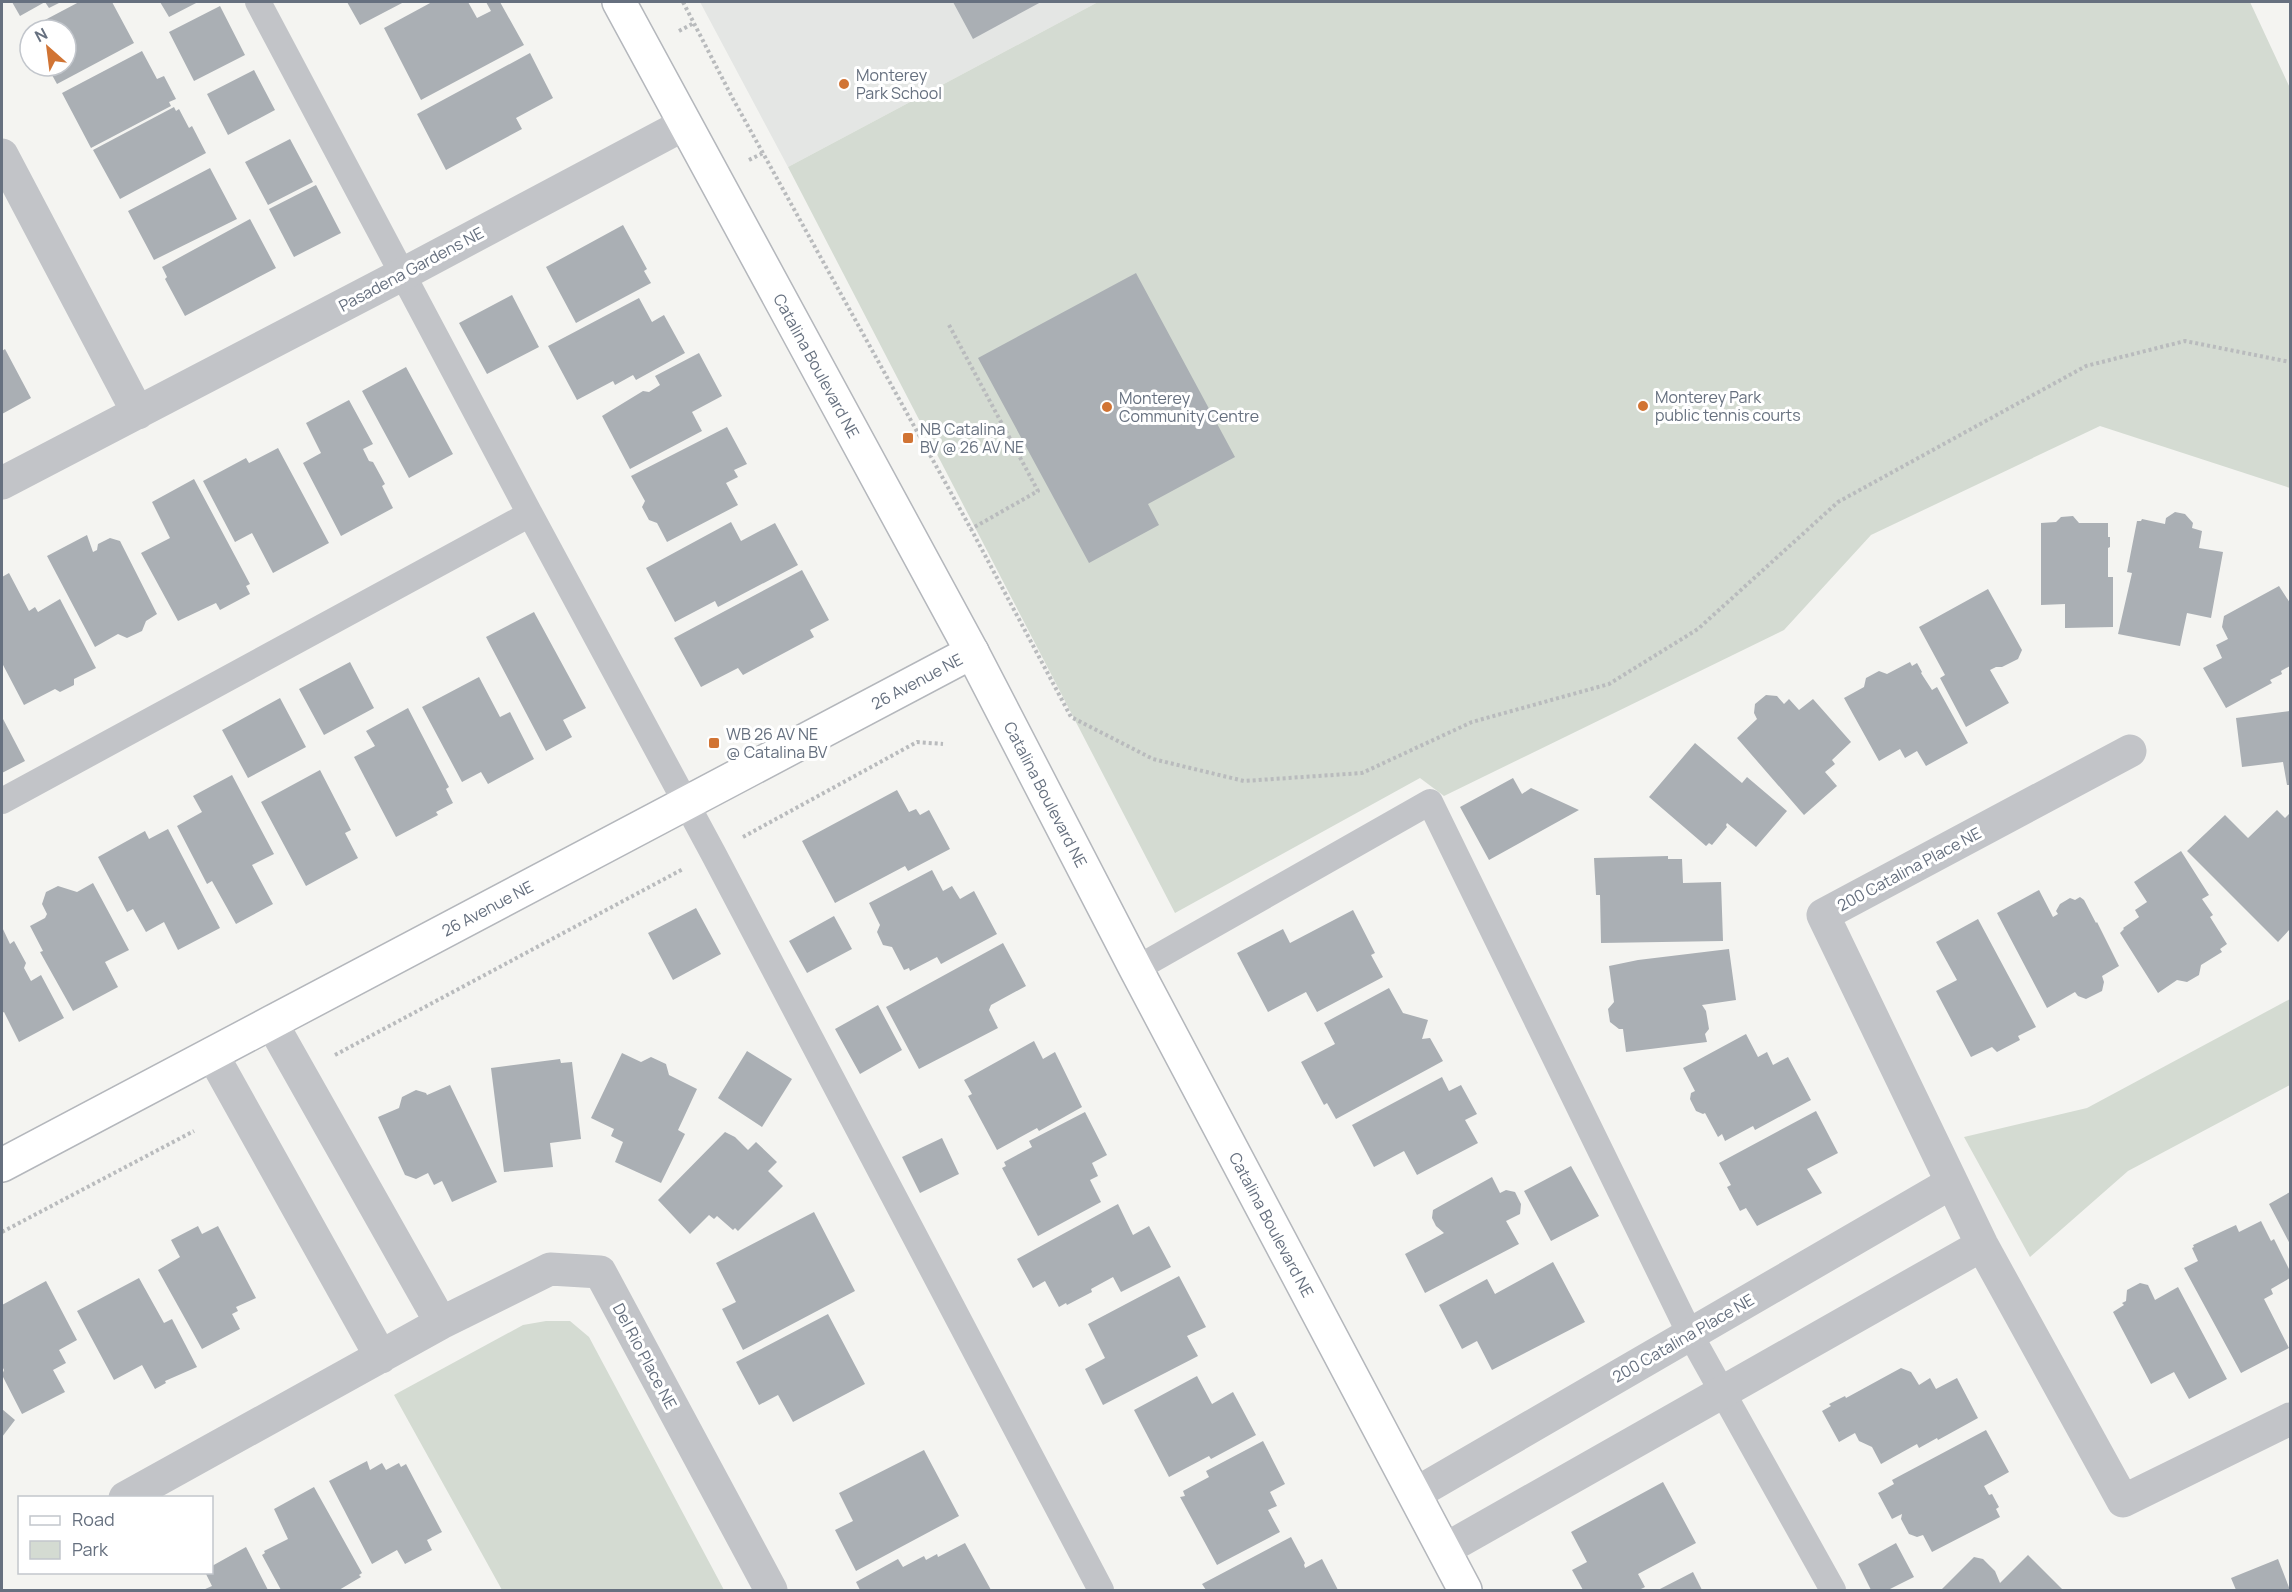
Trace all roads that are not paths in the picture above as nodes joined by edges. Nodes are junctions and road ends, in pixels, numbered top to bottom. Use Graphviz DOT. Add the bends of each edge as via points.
graph roads {
  1 [pos="258,2"];
  2 [pos="620,2"];
  3 [pos="685,124"];
  4 [pos="2,156"];
  5 [pos="403,274"];
  6 [pos="138,412"];
  7 [pos="2,483"];
  8 [pos="530,514"];
  9 [pos="972,652"];
  10 [pos="2130,751"];
  11 [pos="2,801"];
  12 [pos="687,804"];
  13 [pos="1136,969"];
  14 [pos="271,1022"];
  15 [pos="212,1054"];
  16 [pos="2,1165"];
  17 [pos="1951,1183"];
  18 [pos="1982,1245"];
  19 [pos="441,1323"];
  20 [pos="1690,1334"];
  21 [pos="381,1358"];
  22 [pos="1722,1392"];
  23 [pos="2290,1419"];
  24 [pos="1415,1494"];
  25 [pos="127,1496"];
  26 [pos="1444,1550"];
  27 [pos="771,1590"];
  28 [pos="1101,1590"];
  29 [pos="1466,1590"];
  30 [pos="1833,1590"];
  1 -- 5 [label="lane"];
  2 -- 3 [label="street, Catalina Boulevard NE"];
  3 -- 5 [label="street, Pasadena Gardens NE"];
  3 -- 9 [label="street, Catalina Boulevard NE"];
  4 -- 6 [label="street"];
  5 -- 6 [label="street, Pasadena Gardens NE"];
  5 -- 8 [label="lane"];
  6 -- 7 [label="street, Pasadena Gardens NE"];
  8 -- 11 [label="lane"];
  8 -- 12 [label="lane"];
  9 -- 12 [label="street, 26 Avenue NE"];
  9 -- 13 [label="street, Catalina Boulevard NE"];
  10 -- 17 [label="street, 200 Catalina Place NE" via="1823,915"];
  12 -- 14 [label="street, 26 Avenue NE"];
  12 -- 28 [label="lane"];
  13 -- 20 [label="lane" via="1430,802"];
  13 -- 24 [label="street, Catalina Boulevard NE"];
  14 -- 15 [label="street, 26 Avenue NE"];
  14 -- 19 [label="street"];
  15 -- 16 [label="street, 26 Avenue NE"];
  15 -- 21 [label="street"];
  17 -- 18 [label="street, 200 Catalina Place NE"];
  17 -- 20 [label="street, 200 Catalina Place NE"];
  18 -- 22 [label="street"];
  18 -- 23 [label="street, 200 Catalina Place NE" via="2123,1501"];
  19 -- 21 [label="street, Del Rio Place NE"];
  19 -- 27 [label="street, Del Rio Place NE" via="550,1269 600,1272"];
  20 -- 22 [label="lane"];
  20 -- 24 [label="street, 200 Catalina Place NE"];
  21 -- 25 [label="street, Del Rio Place NE"];
  22 -- 26 [label="street"];
  22 -- 30 [label="lane"];
  24 -- 26 [label="street, Catalina Boulevard NE"];
  26 -- 29 [label="street, Catalina Boulevard NE"];
}
